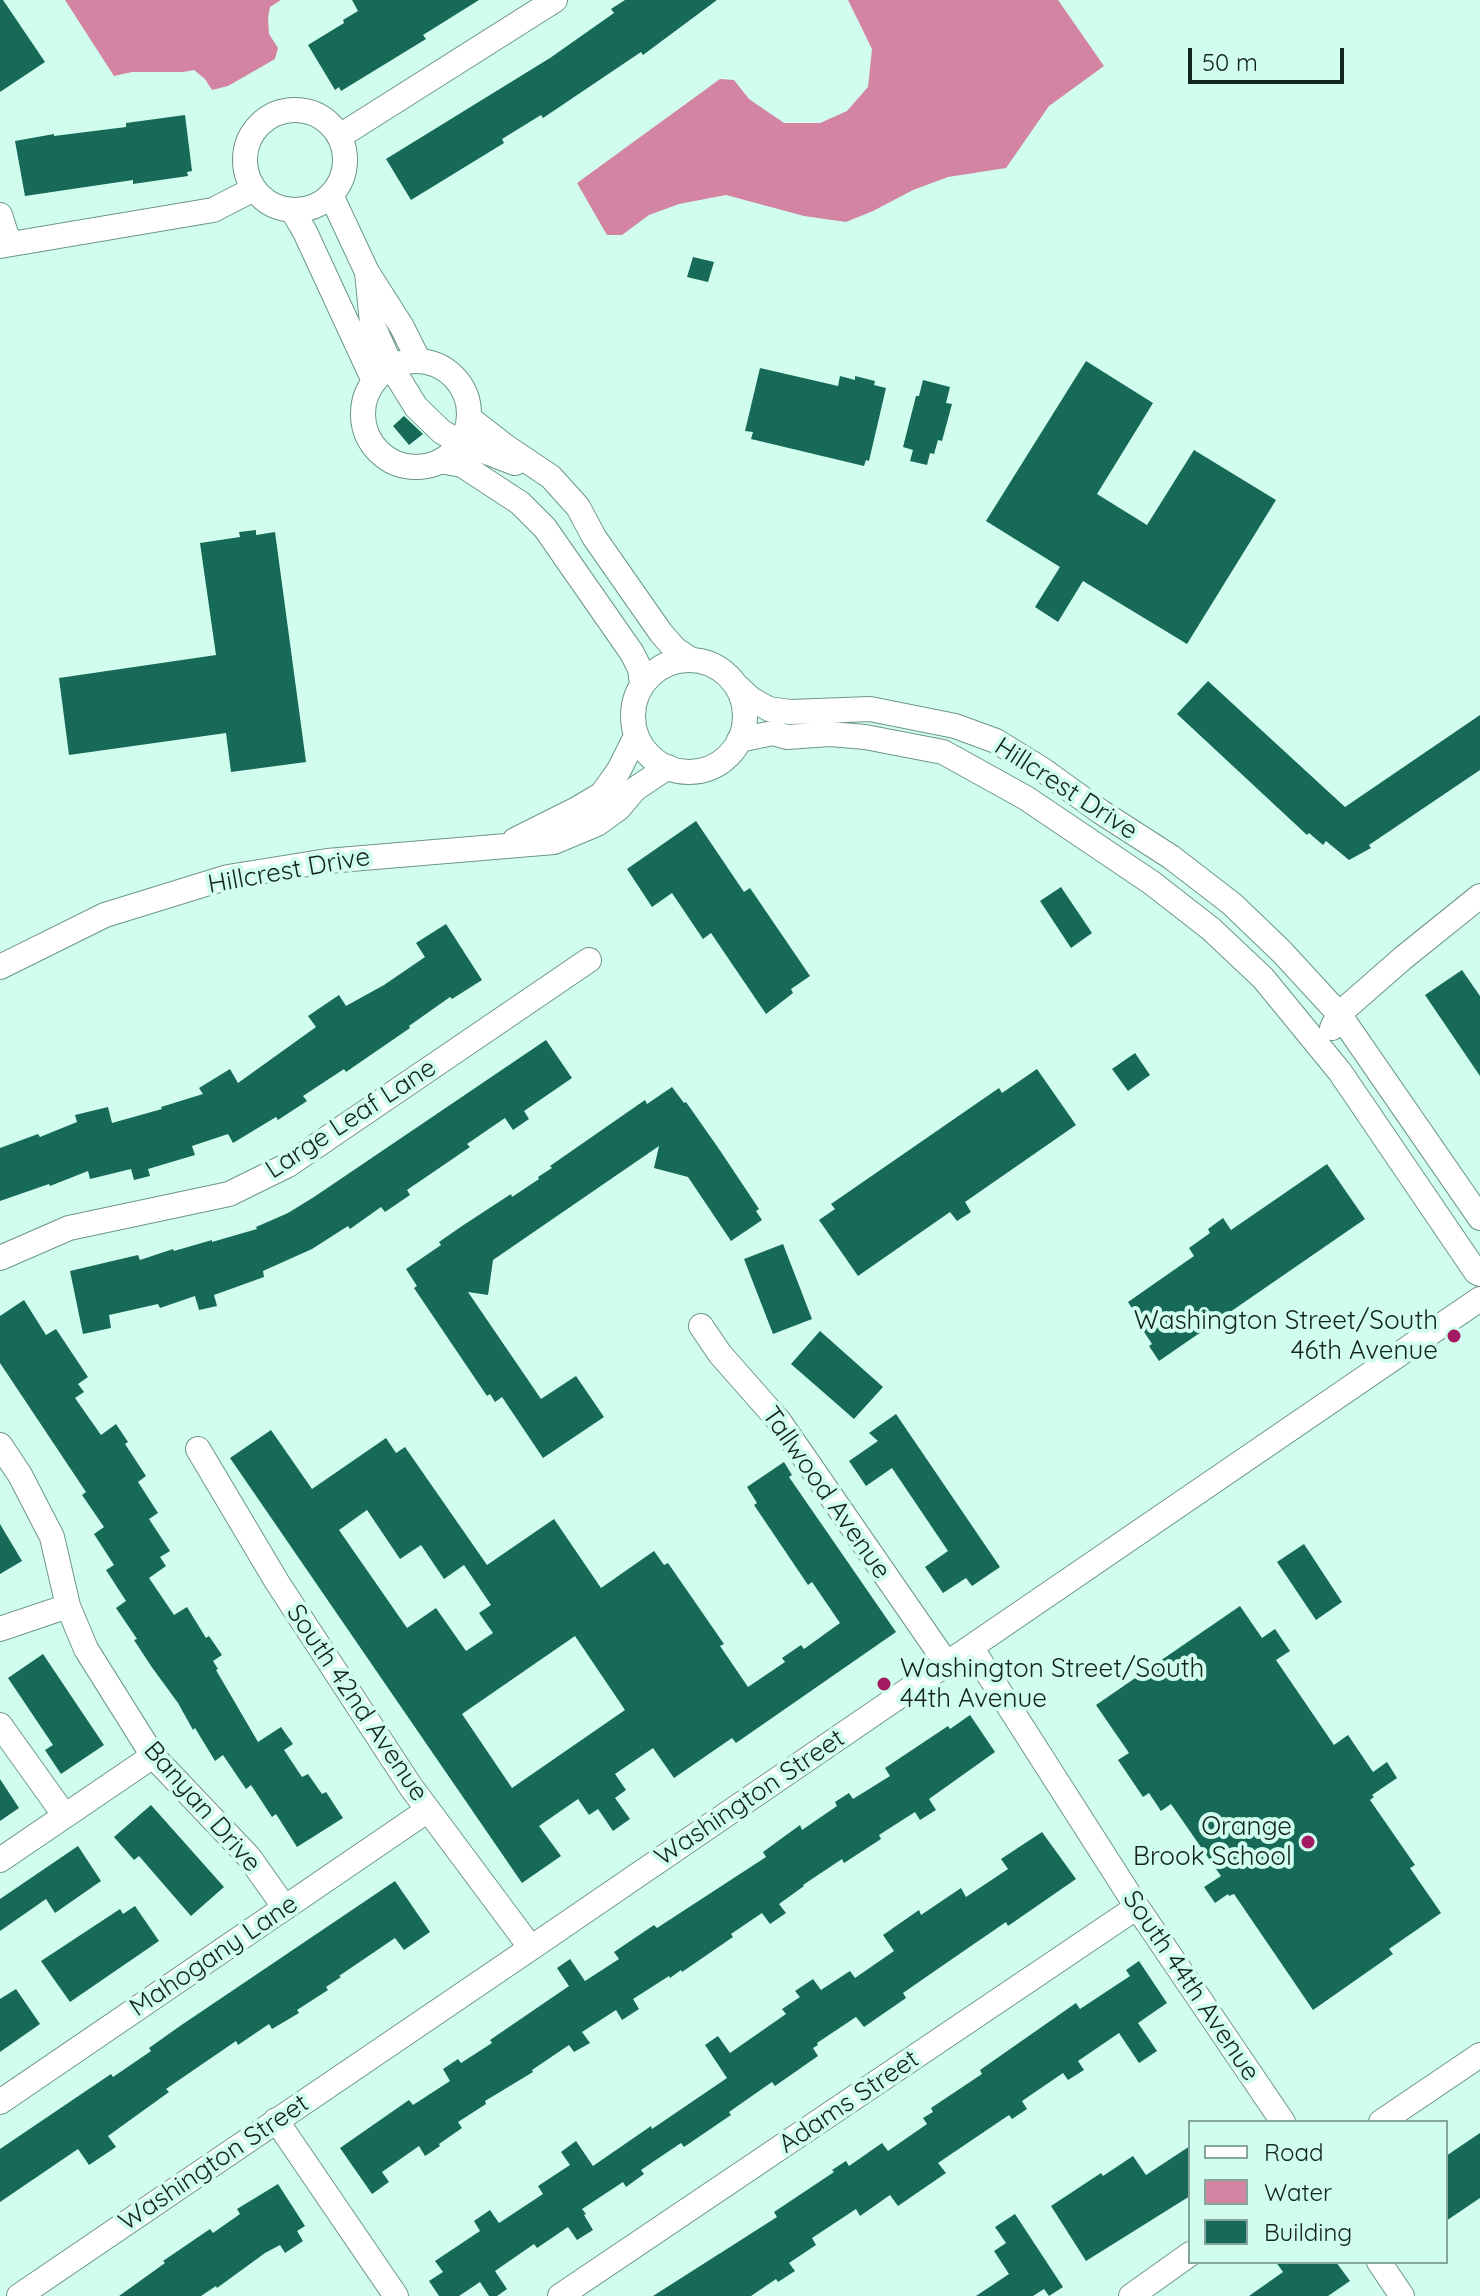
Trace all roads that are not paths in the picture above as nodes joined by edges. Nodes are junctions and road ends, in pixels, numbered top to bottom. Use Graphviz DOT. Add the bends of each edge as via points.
graph roads {
  1 [pos="555,0"];
  2 [pos="340,136"];
  3 [pos="254,189"];
  4 [pos="331,195"];
  5 [pos="292,210"];
  6 [pos="0,215"];
  7 [pos="5,245"];
  8 [pos="367,272"];
  9 [pos="419,361"];
  10 [pos="383,374"];
  11 [pos="469,418"];
  12 [pos="460,442"];
  13 [pos="440,461"];
  14 [pos="551,477"];
  15 [pos="690,659"];
  16 [pos="642,684"];
  17 [pos="737,686"];
  18 [pos="636,736"];
  19 [pos="739,740"];
  20 [pos="668,767"];
  21 [pos="498,848"];
  22 [pos="1480,896"];
  23 [pos="589,960"];
  24 [pos="0,967"];
  25 [pos="1339,1014"];
  26 [pos="1321,1047"];
  27 [pos="1480,1218"];
  28 [pos="0,1258"];
  29 [pos="1480,1274"];
  30 [pos="1480,1299"];
  31 [pos="701,1326"];
  32 [pos="0,1445"];
  33 [pos="198,1449"];
  34 [pos="68,1606"];
  35 [pos="0,1629"];
  36 [pos="971,1647"];
  37 [pos="947,1664"];
  38 [pos="0,1726"];
  39 [pos="153,1756"];
  40 [pos="428,1810"];
  41 [pos="65,1816"];
  42 [pos="0,1860"];
  43 [pos="1137,1907"];
  44 [pos="285,1908"];
  45 [pos="531,1948"];
  46 [pos="1480,2055"];
  47 [pos="0,2102"];
  48 [pos="276,2120"];
  49 [pos="1282,2120"];
  50 [pos="1384,2120"];
  51 [pos="1188,2255"];
  52 [pos="1380,2264"];
  53 [pos="19,2296"];
  54 [pos="396,2296"];
  55 [pos="560,2296"];
  56 [pos="1131,2296"];
  57 [pos="1402,2296"];
  1 -- 2 [label="street"];
  2 -- 3 [label="street" via="316,113 283,110 268,117 247,142 246,175"];
  2 -- 4 [label="street" via="345,167"];
  3 -- 5 [label="street" via="271,204"];
  3 -- 7 [label="street" via="213,210"];
  4 -- 5 [label="street" via="306,209"];
  4 -- 8 [label="street"];
  5 -- 10 [label="street"];
  6 -- 7 [label="street"];
  8 -- 9 [label="street"];
  8 -- 10 [label="street"];
  9 -- 10 [label="street"];
  9 -- 11 [label="street" via="450,373 468,401"];
  10 -- 12 [label="street" via="442,432"];
  10 -- 13 [label="street" via="366,396 362,413 374,447 404,466"];
  11 -- 12 [label="street"];
  11 -- 14 [label="street"];
  12 -- 13 [label="street"];
  12 -- 14 [label="street"];
  13 -- 16 [label="street" via="462,465 520,503 545,528 632,653"];
  14 -- 15 [label="street" via="578,507 661,633"];
  15 -- 16 [label="street" via="671,662"];
  15 -- 17 [label="street, Hillcrest Drive" via="725,672"];
  16 -- 18 [label="street, Hillcrest Drive" via="632,719"];
  17 -- 19 [label="street" via="745,722"];
  17 -- 25 [label="street, Hillcrest Drive" via="769,709 870,709 955,726 996,741 1171,857 1232,904"];
  18 -- 20 [label="street" via="645,752"];
  18 -- 21 [label="street, Hillcrest Drive" via="602,794"];
  19 -- 20 [label="street" via="713,766 695,772"];
  19 -- 26 [label="street, Hillcrest Drive" via="773,733 865,737 943,752 980,771 1152,883 1211,929 1263,978"];
  20 -- 21 [label="street, Hillcrest Drive" via="586,829 554,842"];
  21 -- 24 [label="street, Hillcrest Drive" via="327,861 228,877 105,915"];
  22 -- 25 [label="street"];
  23 -- 28 [label="street, Large Leaf Lane" via="288,1165 229,1194 69,1228"];
  25 -- 26 [label="street"];
  25 -- 27 [label="street, Hillcrest Drive"];
  26 -- 29 [label="street, Hillcrest Drive"];
  30 -- 36 [label="street, Washington Street"];
  31 -- 37 [label="street, Tallwood Avenue" via="779,1421"];
  32 -- 34 [label="street, Banyan Drive" via="52,1537"];
  33 -- 40 [label="street, South 42nd Avenue" via="277,1582"];
  34 -- 35 [label="street"];
  34 -- 39 [label="street, Banyan Drive" via="86,1649"];
  36 -- 37 [label="street, Washington Street"];
  36 -- 43 [label="street, South 44th Avenue"];
  37 -- 45 [label="street, Washington Street"];
  38 -- 41 [label="street"];
  39 -- 41 [label="street"];
  39 -- 44 [label="street, Banyan Drive" via="249,1857"];
  40 -- 44 [label="street, Mahogany Lane"];
  40 -- 45 [label="street, South 42nd Avenue"];
  41 -- 42 [label="street"];
  43 -- 49 [label="street, South 44th Avenue"];
  43 -- 55 [label="street, Adams Street"];
  44 -- 47 [label="street, Mahogany Lane"];
  45 -- 48 [label="street, Washington Street"];
  46 -- 50 [label="street"];
  48 -- 53 [label="street, Washington Street"];
  48 -- 54 [label="street"];
  51 -- 56 [label="street"];
  52 -- 57 [label="street"];
}
